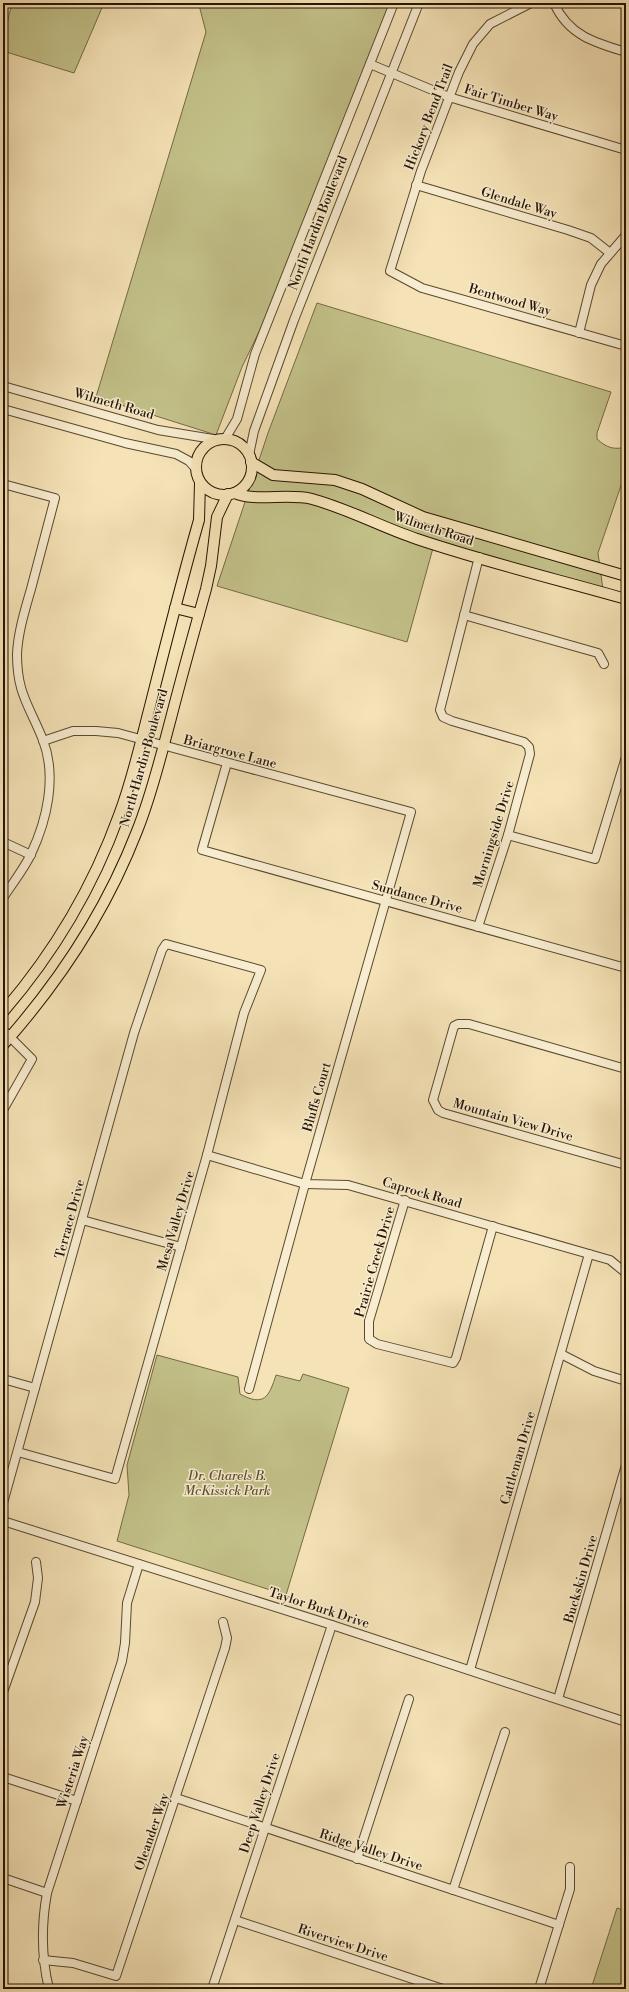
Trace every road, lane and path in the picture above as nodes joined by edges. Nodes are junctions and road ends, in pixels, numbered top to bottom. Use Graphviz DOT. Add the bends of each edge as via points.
graph roads {
  1 [pos="394,3"];
  2 [pos="419,3"];
  3 [pos="531,3"];
  4 [pos="554,3"];
  5 [pos="626,52"];
  6 [pos="370,64"];
  7 [pos="391,73"];
  8 [pos="449,97"];
  9 [pos="626,150"];
  10 [pos="416,185"];
  11 [pos="626,235"];
  12 [pos="610,253"];
  13 [pos="390,270"];
  14 [pos="578,333"];
  15 [pos="626,346"];
  16 [pos="3,386"];
  17 [pos="3,409"];
  18 [pos="222,439"];
  19 [pos="250,459"];
  20 [pos="196,469"];
  21 [pos="200,483"];
  22 [pos="3,484"];
  23 [pos="231,493"];
  24 [pos="479,557"];
  25 [pos="626,576"];
  26 [pos="626,599"];
  27 [pos="176,608"];
  28 [pos="199,614"];
  29 [pos="464,615"];
  30 [pos="604,664"];
  31 [pos="141,740"];
  32 [pos="43,741"];
  33 [pos="163,746"];
  34 [pos="626,756"];
  35 [pos="227,763"];
  36 [pos="411,812"];
  37 [pos="508,836"];
  38 [pos="3,842"];
  39 [pos="31,855"];
  40 [pos="3,898"];
  41 [pos="385,901"];
  42 [pos="478,927"];
  43 [pos="166,944"];
  44 [pos="626,968"];
  45 [pos="3,1012"];
  46 [pos="7,1033"];
  47 [pos="3,1045"];
  48 [pos="626,1069"];
  49 [pos="3,1110"];
  50 [pos="207,1155"];
  51 [pos="626,1165"];
  52 [pos="304,1184"];
  53 [pos="405,1200"];
  54 [pos="82,1220"];
  55 [pos="494,1226"];
  56 [pos="181,1247"];
  57 [pos="589,1254"];
  58 [pos="626,1273"];
  59 [pos="561,1354"];
  60 [pos="3,1379"];
  61 [pos="626,1381"];
  62 [pos="36,1388"];
  63 [pos="249,1389"];
  64 [pos="18,1452"];
  65 [pos="626,1465"];
  66 [pos="3,1503"];
  67 [pos="3,1521"];
  68 [pos="36,1562"];
  69 [pos="139,1564"];
  70 [pos="223,1622"];
  71 [pos="332,1625"];
  72 [pos="470,1670"];
  73 [pos="3,1692"];
  74 [pos="409,1699"];
  75 [pos="558,1699"];
  76 [pos="626,1722"];
  77 [pos="505,1732"];
  78 [pos="3,1777"];
  79 [pos="176,1798"];
  80 [pos="76,1801"];
  81 [pos="264,1828"];
  82 [pos="357,1859"];
  83 [pos="570,1867"];
  84 [pos="3,1878"];
  85 [pos="453,1890"];
  86 [pos="47,1892"];
  87 [pos="235,1920"];
  88 [pos="559,1925"];
  89 [pos="43,1960"];
  90 [pos="49,1989"];
  91 [pos="212,1989"];
  92 [pos="443,1989"];
  93 [pos="539,1989"];
  1 -- 6 [label="street, North Hardin Boulevard"];
  2 -- 7 [label="street, North Hardin Boulevard"];
  3 -- 8 [label="street, Hickory Bend Trail" via="490,24 473,44"];
  4 -- 5 [label="street" via="559,15 574,30 596,43"];
  6 -- 7 [label="street, Fair Timber Way"];
  6 -- 18 [label="street, North Hardin Boulevard" via="255,354 237,419"];
  7 -- 8 [label="street, Fair Timber Way"];
  7 -- 19 [label="street, North Hardin Boulevard" via="294,320 254,431"];
  8 -- 9 [label="street, Fair Timber Way"];
  8 -- 10 [label="street, Hickory Bend Trail"];
  10 -- 12 [label="street, Glendale Way" via="591,238"];
  10 -- 13 [label="street, Hickory Bend Trail"];
  11 -- 12 [label="street"];
  12 -- 14 [label="street" via="591,284"];
  13 -- 14 [label="street, Bentwood Way" via="422,288"];
  14 -- 15 [label="street, Bentwood Way"];
  16 -- 18 [label="street, Wilmeth Road" via="158,430"];
  17 -- 20 [label="street" via="125,443 176,454 189,461"];
  18 -- 19 [label="main road" via="238,443"];
  18 -- 20 [label="main road" via="210,442 202,450 196,460"];
  19 -- 23 [label="main road" via="249,479 242,488"];
  19 -- 25 [label="main road, Wilmeth Road" via="273,475 335,480 362,489 423,517"];
  20 -- 21 [label="main road"];
  21 -- 23 [label="main road" via="214,493"];
  21 -- 27 [label="main road, North Hardin Boulevard" via="199,520"];
  22 -- 32 [label="street" via="55,498 21,625 17,652 18,679 22,696"];
  23 -- 24 [label="main road, Wilmeth Road" via="312,499 418,539"];
  23 -- 28 [label="main road, North Hardin Boulevard" via="217,517 211,566"];
  24 -- 26 [label="main road, Wilmeth Road"];
  24 -- 29 [label="street"];
  27 -- 28 [label="main road"];
  27 -- 31 [label="main road, North Hardin Boulevard"];
  28 -- 33 [label="main road, North Hardin Boulevard"];
  29 -- 30 [label="street" via="598,653"];
  29 -- 37 [label="street, Morningside Drive" via="440,710 443,717 524,742 529,747 530,754"];
  31 -- 32 [label="street, Briargrove Lane" via="118,733 73,731"];
  31 -- 33 [label="street, Briargrove Lane"];
  31 -- 45 [label="main road, North Hardin Boulevard" via="121,809 93,875 55,943"];
  32 -- 39 [label="street" via="49,770 50,797"];
  33 -- 35 [label="street, Briargrove Lane"];
  33 -- 46 [label="main road, North Hardin Boulevard" via="138,830 104,904 64,970 41,1000"];
  34 -- 37 [label="street" via="595,859"];
  35 -- 36 [label="street, Briargrove Lane"];
  35 -- 41 [label="street, Sundance Drive" via="202,850"];
  36 -- 41 [label="street, Bluffs Court"];
  37 -- 42 [label="street, Morningside Drive"];
  38 -- 39 [label="street"];
  39 -- 40 [label="street"];
  41 -- 42 [label="street, Sundance Drive"];
  41 -- 52 [label="street, Bluffs Court"];
  42 -- 44 [label="street, Sundance Drive"];
  43 -- 50 [label="street, Mesa Valley Drive" via="261,970 244,1013"];
  43 -- 54 [label="street, Terrace Drive" via="134,1033"];
  46 -- 47 [label="main road, North Hardin Boulevard"];
  46 -- 49 [label="street" via="32,1059"];
  48 -- 51 [label="street, Mountain View Drive" via="469,1024 458,1024 454,1026 433,1100 438,1110"];
  50 -- 52 [label="street, Caprock Road"];
  50 -- 56 [label="street, Mesa Valley Drive"];
  52 -- 53 [label="street, Caprock Road" via="348,1185"];
  52 -- 63 [label="street, Bluffs Court"];
  53 -- 55 [label="street, Caprock Road"];
  53 -- 55 [label="street, Prairie Creek Drive" via="369,1320 368,1335 372,1342 377,1344 453,1363"];
  54 -- 56 [label="street"];
  54 -- 62 [label="street, Terrace Drive"];
  55 -- 57 [label="street, Caprock Road"];
  56 -- 64 [label="street, Mesa Valley Drive" via="115,1480"];
  57 -- 58 [label="street, Caprock Road" via="610,1260"];
  57 -- 59 [label="street, Cattleman Drive"];
  59 -- 61 [label="street" via="594,1371"];
  59 -- 72 [label="street, Cattleman Drive"];
  60 -- 62 [label="street"];
  62 -- 64 [label="street, Terrace Drive"];
  64 -- 66 [label="street, Terrace Drive"];
  65 -- 75 [label="street, Buckskin Drive"];
  67 -- 69 [label="street, Taylor Burk Drive"];
  68 -- 73 [label="street" via="38,1578 35,1602"];
  69 -- 71 [label="street, Taylor Burk Drive"];
  69 -- 80 [label="street, Wisteria Way" via="127,1603 122,1661"];
  70 -- 79 [label="street, Oleander Way" via="227,1638 225,1648"];
  71 -- 72 [label="street, Taylor Burk Drive"];
  71 -- 81 [label="street, Deep Valley Drive"];
  72 -- 75 [label="street, Taylor Burk Drive"];
  74 -- 82 [label="street"];
  75 -- 76 [label="street, Taylor Burk Drive"];
  77 -- 85 [label="street"];
  78 -- 80 [label="street"];
  79 -- 81 [label="street, Ridge Valley Drive"];
  79 -- 89 [label="street, Oleander Way" via="116,1976 73,1963"];
  80 -- 86 [label="street, Wisteria Way"];
  81 -- 82 [label="street, Ridge Valley Drive"];
  81 -- 87 [label="street, Deep Valley Drive"];
  82 -- 85 [label="street, Ridge Valley Drive"];
  83 -- 88 [label="street" via="570,1889"];
  84 -- 86 [label="street"];
  85 -- 88 [label="street, Ridge Valley Drive"];
  86 -- 89 [label="street, Wisteria Way" via="42,1922"];
  87 -- 91 [label="street, Deep Valley Drive"];
  87 -- 92 [label="street, Riverview Drive"];
  88 -- 93 [label="street"];
  89 -- 90 [label="street, Wisteria Way"];
}
